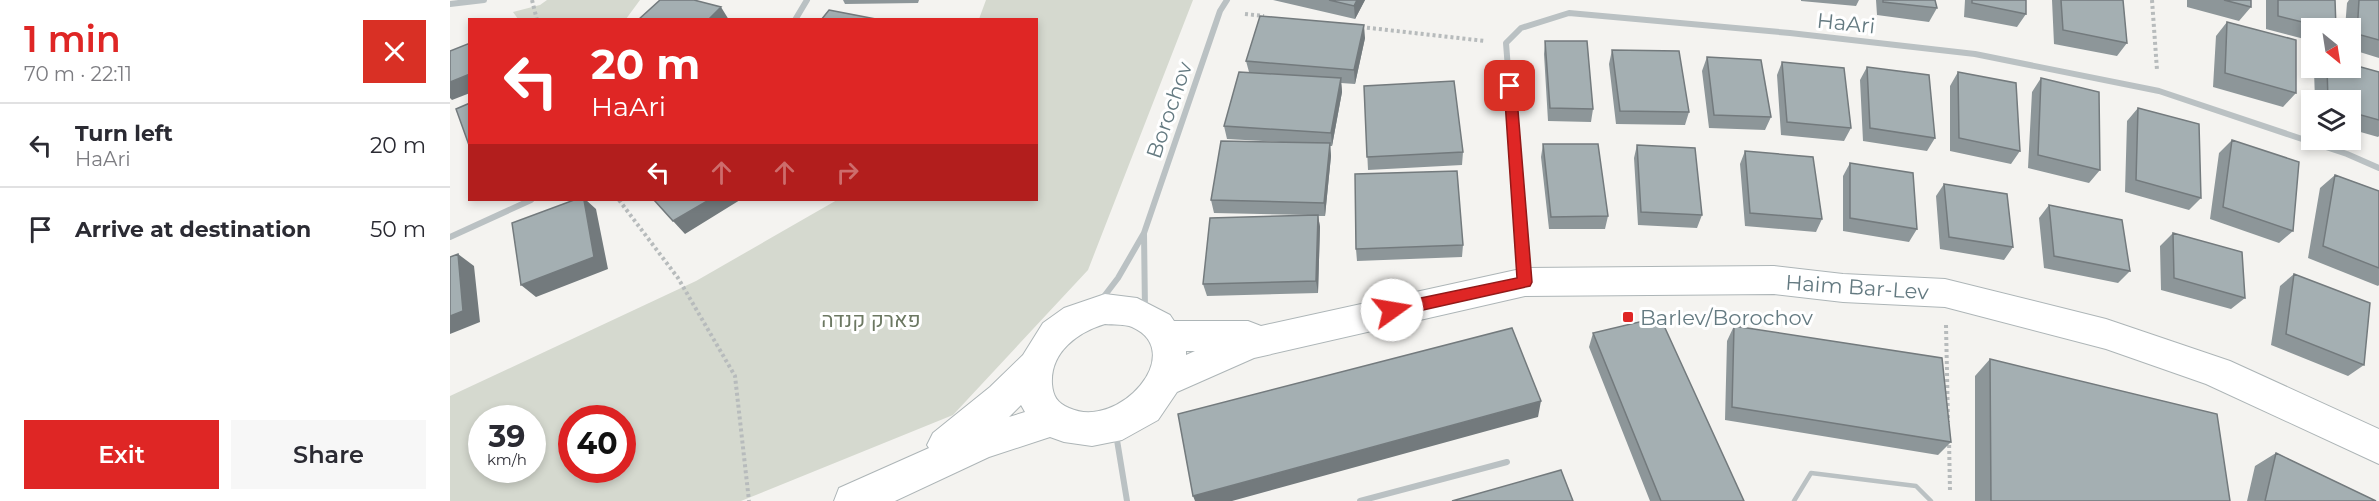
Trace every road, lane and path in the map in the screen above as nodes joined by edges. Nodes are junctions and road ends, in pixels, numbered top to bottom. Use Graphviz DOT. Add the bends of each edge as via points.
graph roads {
  1 [pos="484,0"];
  2 [pos="532,0"];
  3 [pos="807,0"];
  4 [pos="1227,0"];
  5 [pos="2152,0"];
  6 [pos="450,4"];
  7 [pos="1220,11"];
  8 [pos="1268,16"];
  9 [pos="536,18"];
  10 [pos="796,18"];
  11 [pos="1351,26"];
  12 [pos="1506,43"];
  13 [pos="2159,91"];
  14 [pos="2379,168"];
  15 [pos="529,201"];
  16 [pos="620,201"];
  17 [pos="1144,233"];
  18 [pos="450,237"];
  19 [pos="1525,282"];
  20 [pos="1945,293"];
  21 [pos="1094,311"];
  22 [pos="1156,326"];
  23 [pos="1312,329"];
  24 [pos="1034,366"];
  25 [pos="1167,380"];
  26 [pos="1054,419"];
  27 [pos="1115,426"];
  28 [pos="2379,447"];
  29 [pos="1507,462"];
  30 [pos="860,498"];
  31 [pos="749,501"];
  32 [pos="1127,501"];
  33 [pos="1360,501"];
  34 [pos="1794,501"];
  35 [pos="1931,501"];
  36 [pos="1950,501"];
  1 -- 6 [label="street"];
  2 -- 9 [label="path"];
  3 -- 10 [label="street"];
  4 -- 7 [label="street, Borochov"];
  5 -- 13 [label="path"];
  7 -- 8 [label="path"];
  7 -- 17 [label="street, Borochov"];
  11 -- 12 [label="path"];
  12 -- 13 [label="street, HaAri" via="1521,28 1569,13 1975,54"];
  12 -- 19 [label="street"];
  13 -- 14 [label="street, HaAri"];
  15 -- 18 [label="street"];
  16 -- 31 [label="path" via="678,278 735,376"];
  17 -- 21 [label="street, Borochov" via="1119,278"];
  17 -- 22 [label="street, Borochov" via="1143,280"];
  19 -- 20 [label="street, Haim Bar-Lev" via="1774,280"];
  19 -- 23 [label="street, Haim Bar-Lev"];
  20 -- 28 [label="street, Haim Bar-Lev" via="2106,334 2217,372"];
  20 -- 36 [label="path"];
  21 -- 22 [label="street" via="1116,309"];
  21 -- 24 [label="street" via="1068,322 1053,334"];
  22 -- 23 [label="street, Haim Bar-Lev" via="1248,336"];
  22 -- 25 [label="street" via="1171,353"];
  23 -- 25 [label="street, Haim Bar-Lev" via="1249,344"];
  24 -- 26 [label="street" via="1036,397"];
  24 -- 30 [label="street" via="970,430"];
  25 -- 27 [label="street" via="1145,409"];
  26 -- 27 [label="street" via="1082,429"];
  26 -- 30 [label="street" via="981,443"];
  27 -- 32 [label="street"];
  29 -- 33 [label="street"];
  34 -- 35 [label="lane" via="1810,473 1916,486"];
}
